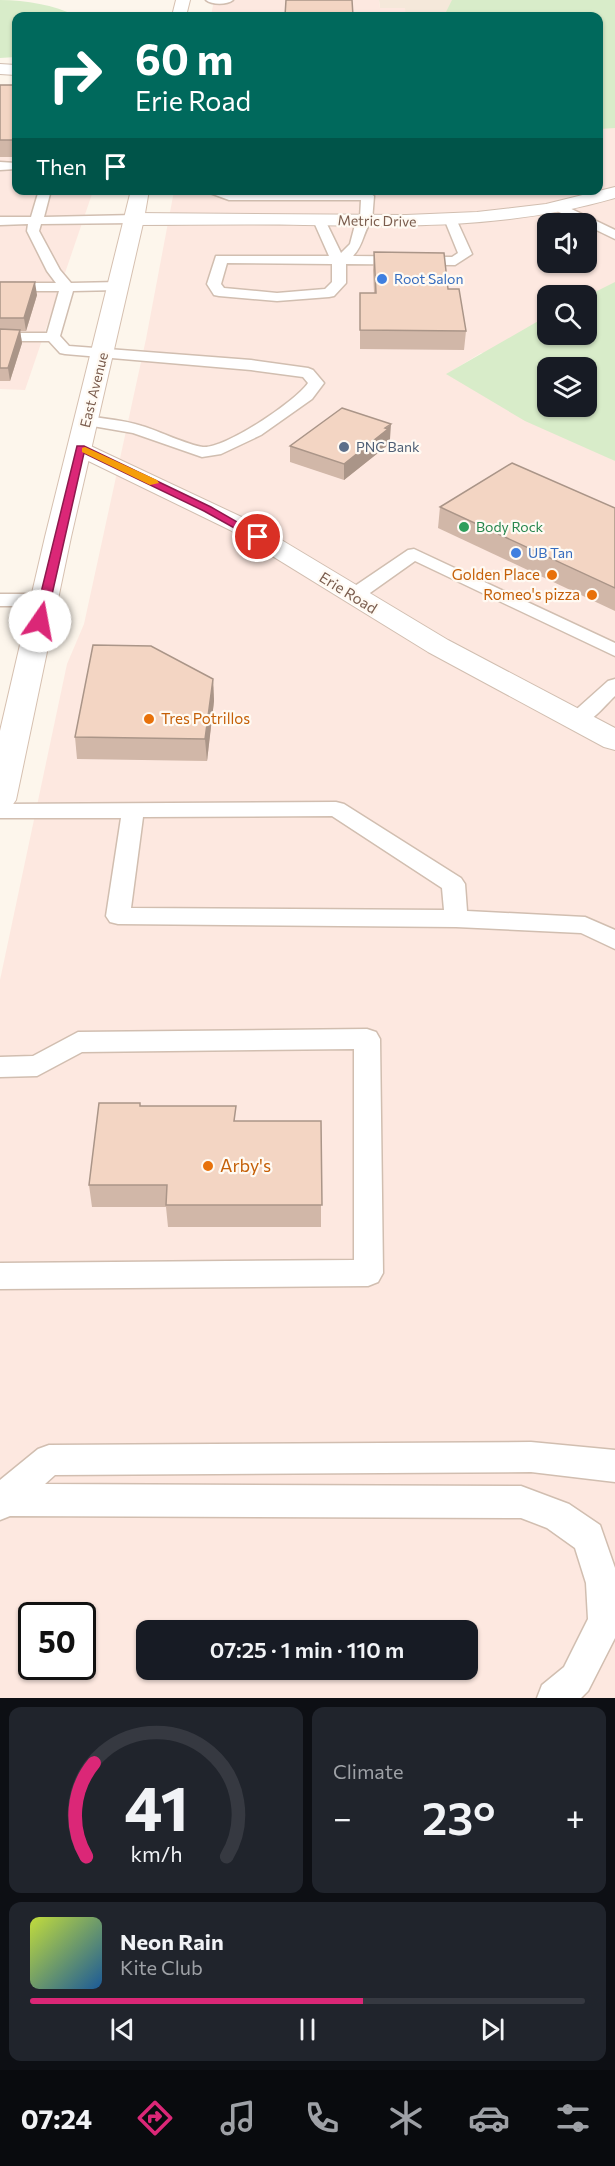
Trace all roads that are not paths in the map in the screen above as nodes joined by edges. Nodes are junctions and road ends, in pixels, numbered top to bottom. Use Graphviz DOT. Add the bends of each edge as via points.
graph roads {
  1 [pos="211,0"];
  2 [pos="228,0"];
  3 [pos="615,192"];
  4 [pos="44,195"];
  5 [pos="139,195"];
  6 [pos="226,195"];
  7 [pos="560,199"];
  8 [pos="135,219"];
  9 [pos="319,220"];
  10 [pos="451,220"];
  11 [pos="0,221"];
  12 [pos="36,221"];
  13 [pos="364,221"];
  14 [pos="614,233"];
  15 [pos="339,258"];
  16 [pos="119,286"];
  17 [pos="0,287"];
  18 [pos="67,287"];
  19 [pos="0,337"];
  20 [pos="53,337"];
  21 [pos="103,353"];
  22 [pos="87,421"];
  23 [pos="80,448"];
  24 [pos="354,596"];
  25 [pos="0,600"];
  26 [pos="45,600"];
  27 [pos="615,650"];
  28 [pos="615,685"];
  29 [pos="577,720"];
  30 [pos="615,740"];
  31 [pos="1,796"];
  32 [pos="133,810"];
  33 [pos="456,919"];
  34 [pos="615,940"];
  35 [pos="0,1066"];
  36 [pos="0,1276"];
  37 [pos="615,1466"];
  38 [pos="0,1502"];
  39 [pos="588,1537"];
  40 [pos="615,1561"];
  41 [pos="555,1698"];
  1 -- 2 [label="lane"];
  3 -- 7 [label="street, Metric Drive" via="581,202"];
  4 -- 12 [label="lane"];
  5 -- 8 [label="street, East Avenue"];
  6 -- 13 [label="lane" via="368,196"];
  7 -- 10 [label="street, Metric Drive" via="500,217"];
  7 -- 14 [label="lane"];
  8 -- 9 [label="street, Metric Drive"];
  8 -- 12 [label="lane"];
  8 -- 16 [label="street, East Avenue"];
  9 -- 13 [label="street, Metric Drive"];
  9 -- 15 [label="lane"];
  10 -- 13 [label="street, Metric Drive"];
  10 -- 15 [label="lane" via="465,254 455,261"];
  11 -- 12 [label="lane"];
  12 -- 18 [label="lane" via="33,231"];
  13 -- 15 [label="lane" via="350,254"];
  15 -- 15 [label="lane" via="221,259 214,284 219,292 277,297 329,293 339,283"];
  16 -- 18 [label="lane"];
  16 -- 21 [label="street, East Avenue"];
  17 -- 18 [label="lane"];
  18 -- 20 [label="lane"];
  19 -- 20 [label="lane"];
  20 -- 21 [label="lane" via="65,350"];
  21 -- 22 [label="street, East Avenue"];
  21 -- 22 [label="lane" via="251,365 308,373 316,382 307,396 255,432 211,451 202,452 136,429"];
  22 -- 23 [label="street, East Avenue"];
  23 -- 24 [label="street, Erie Road" via="218,514"];
  23 -- 26 [label="street, East Avenue"];
  24 -- 27 [label="lane" via="414,555"];
  24 -- 29 [label="street, Erie Road" via="449,653"];
  25 -- 26 [label="lane"];
  26 -- 31 [label="street, East Avenue"];
  28 -- 29 [label="lane"];
  29 -- 30 [label="street, Erie Road"];
  31 -- 32 [label="lane"];
  32 -- 33 [label="lane" via="336,809 453,884"];
  32 -- 33 [label="lane" via="118,916"];
  33 -- 34 [label="lane" via="585,925"];
  35 -- 36 [label="lane" via="37,1066 78,1042 367,1039 368,1273"];
  37 -- 38 [label="lane" via="531,1457 49,1460"];
  38 -- 39 [label="lane" via="521,1503 556,1515"];
  39 -- 40 [label="lane"];
  39 -- 41 [label="lane" via="603,1582 606,1621 576,1679"];
}
